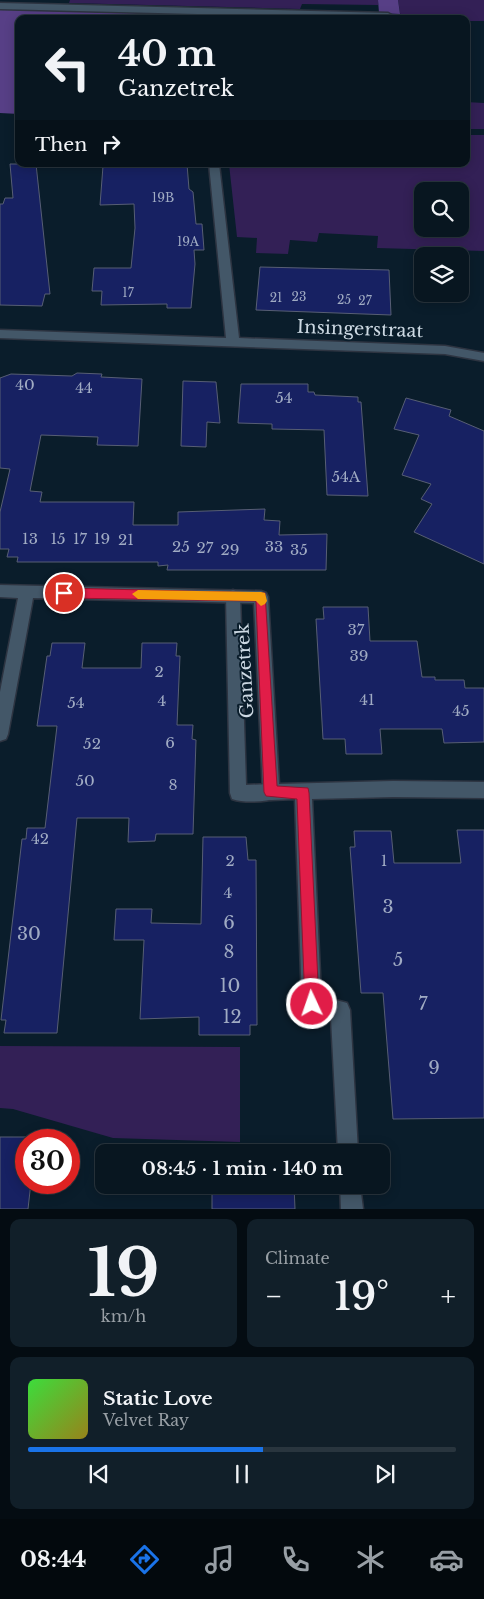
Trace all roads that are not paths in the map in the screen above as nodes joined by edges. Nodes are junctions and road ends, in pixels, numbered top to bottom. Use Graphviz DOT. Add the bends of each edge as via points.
graph roads {
  1 [pos="0,6"];
  2 [pos="349,15"];
  3 [pos="214,167"];
  4 [pos="0,334"];
  5 [pos="233,342"];
  6 [pos="484,357"];
  7 [pos="0,591"];
  8 [pos="26,592"];
  9 [pos="233,596"];
  10 [pos="0,734"];
  11 [pos="484,790"];
  12 [pos="270,792"];
  13 [pos="303,793"];
  14 [pos="348,1144"];
  15 [pos="351,1194"];
  16 [pos="352,1209"];
  1 -- 2 [label="street"];
  3 -- 5 [label="street"];
  4 -- 5 [label="street, Insingerstraat"];
  5 -- 6 [label="street, Insingerstraat" via="445,350"];
  7 -- 8 [label="street, Ganzetrek"];
  8 -- 9 [label="street, Ganzetrek"];
  8 -- 10 [label="street"];
  9 -- 12 [label="street, Ganzetrek" via="261,597"];
  9 -- 12 [label="street" via="238,793"];
  11 -- 13 [label="street" via="393,789"];
  12 -- 13 [label="street"];
  13 -- 14 [label="street" via="312,1004 340,1010"];
  15 -- 16 [label="street"];
}
